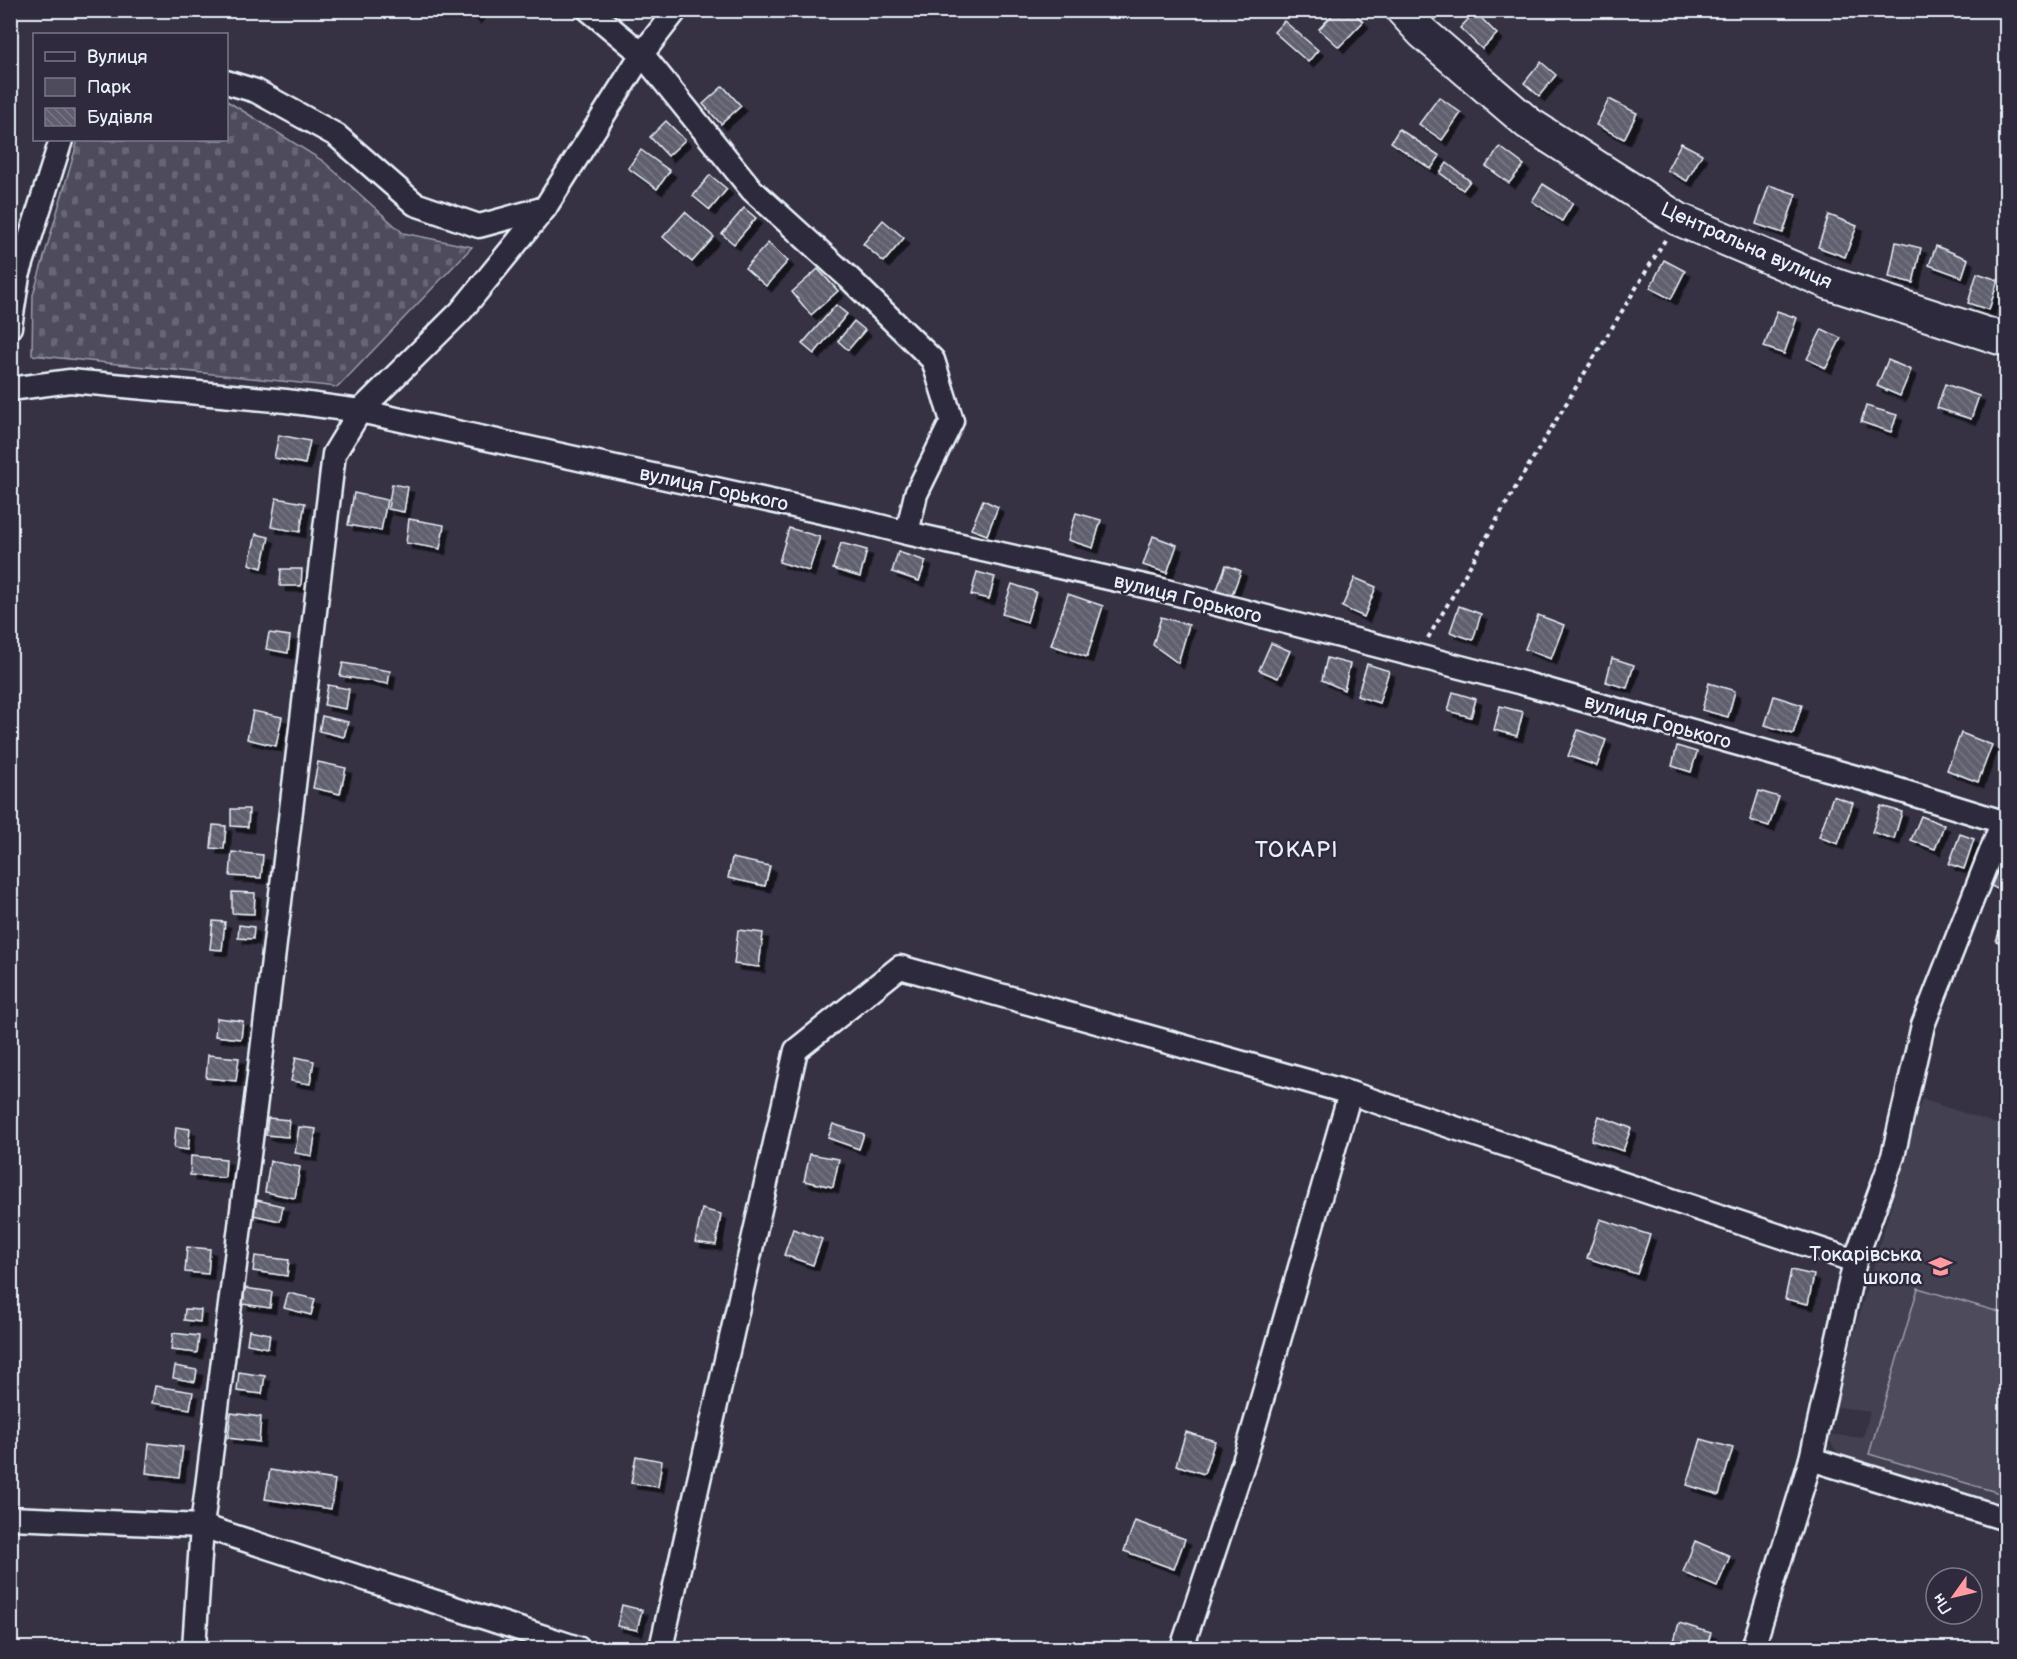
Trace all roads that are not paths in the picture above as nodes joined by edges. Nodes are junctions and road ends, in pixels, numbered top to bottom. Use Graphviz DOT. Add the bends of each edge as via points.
graph roads {
  1 [pos="590,10"];
  2 [pos="676,10"];
  3 [pos="1402,10"];
  4 [pos="642,54"];
  5 [pos="228,83"];
  6 [pos="61,141"];
  7 [pos="545,208"];
  8 [pos="10,327"];
  9 [pos="2007,340"];
  10 [pos="10,389"];
  11 [pos="360,411"];
  12 [pos="907,533"];
  13 [pos="2005,822"];
  14 [pos="1350,1093"];
  15 [pos="1855,1262"];
  16 [pos="1811,1459"];
  17 [pos="10,1518"];
  18 [pos="2007,1519"];
  19 [pos="202,1526"];
  20 [pos="194,1648"];
  21 [pos="578,1648"];
  22 [pos="662,1648"];
  23 [pos="1182,1648"];
  24 [pos="1753,1648"];
  1 -- 4 [label="street"];
  2 -- 4 [label="street"];
  3 -- 9 [label="street, Центральна вулиця" via="1422,32 1528,123 1678,219 1829,283"];
  4 -- 7 [label="street"];
  4 -- 12 [label="street" via="752,190 933,360 952,421 916,494"];
  5 -- 7 [label="street" via="256,91 336,135 415,204 479,226"];
  6 -- 8 [label="street" via="18,276"];
  7 -- 11 [label="street" via="461,311"];
  10 -- 11 [label="street, вулиця Горького" via="70,381"];
  11 -- 12 [label="street, вулиця Горького"];
  11 -- 19 [label="street" via="334,454"];
  12 -- 13 [label="street, вулиця Горького" via="1162,590 1526,684"];
  13 -- 15 [label="street" via="1923,1025 1893,1156"];
  14 -- 15 [label="street"];
  14 -- 22 [label="street" via="900,967 796,1050"];
  14 -- 23 [label="street" via="1246,1455"];
  15 -- 16 [label="street"];
  16 -- 18 [label="street"];
  16 -- 24 [label="street"];
  17 -- 19 [label="street"];
  19 -- 20 [label="street"];
  19 -- 21 [label="street"];
}
